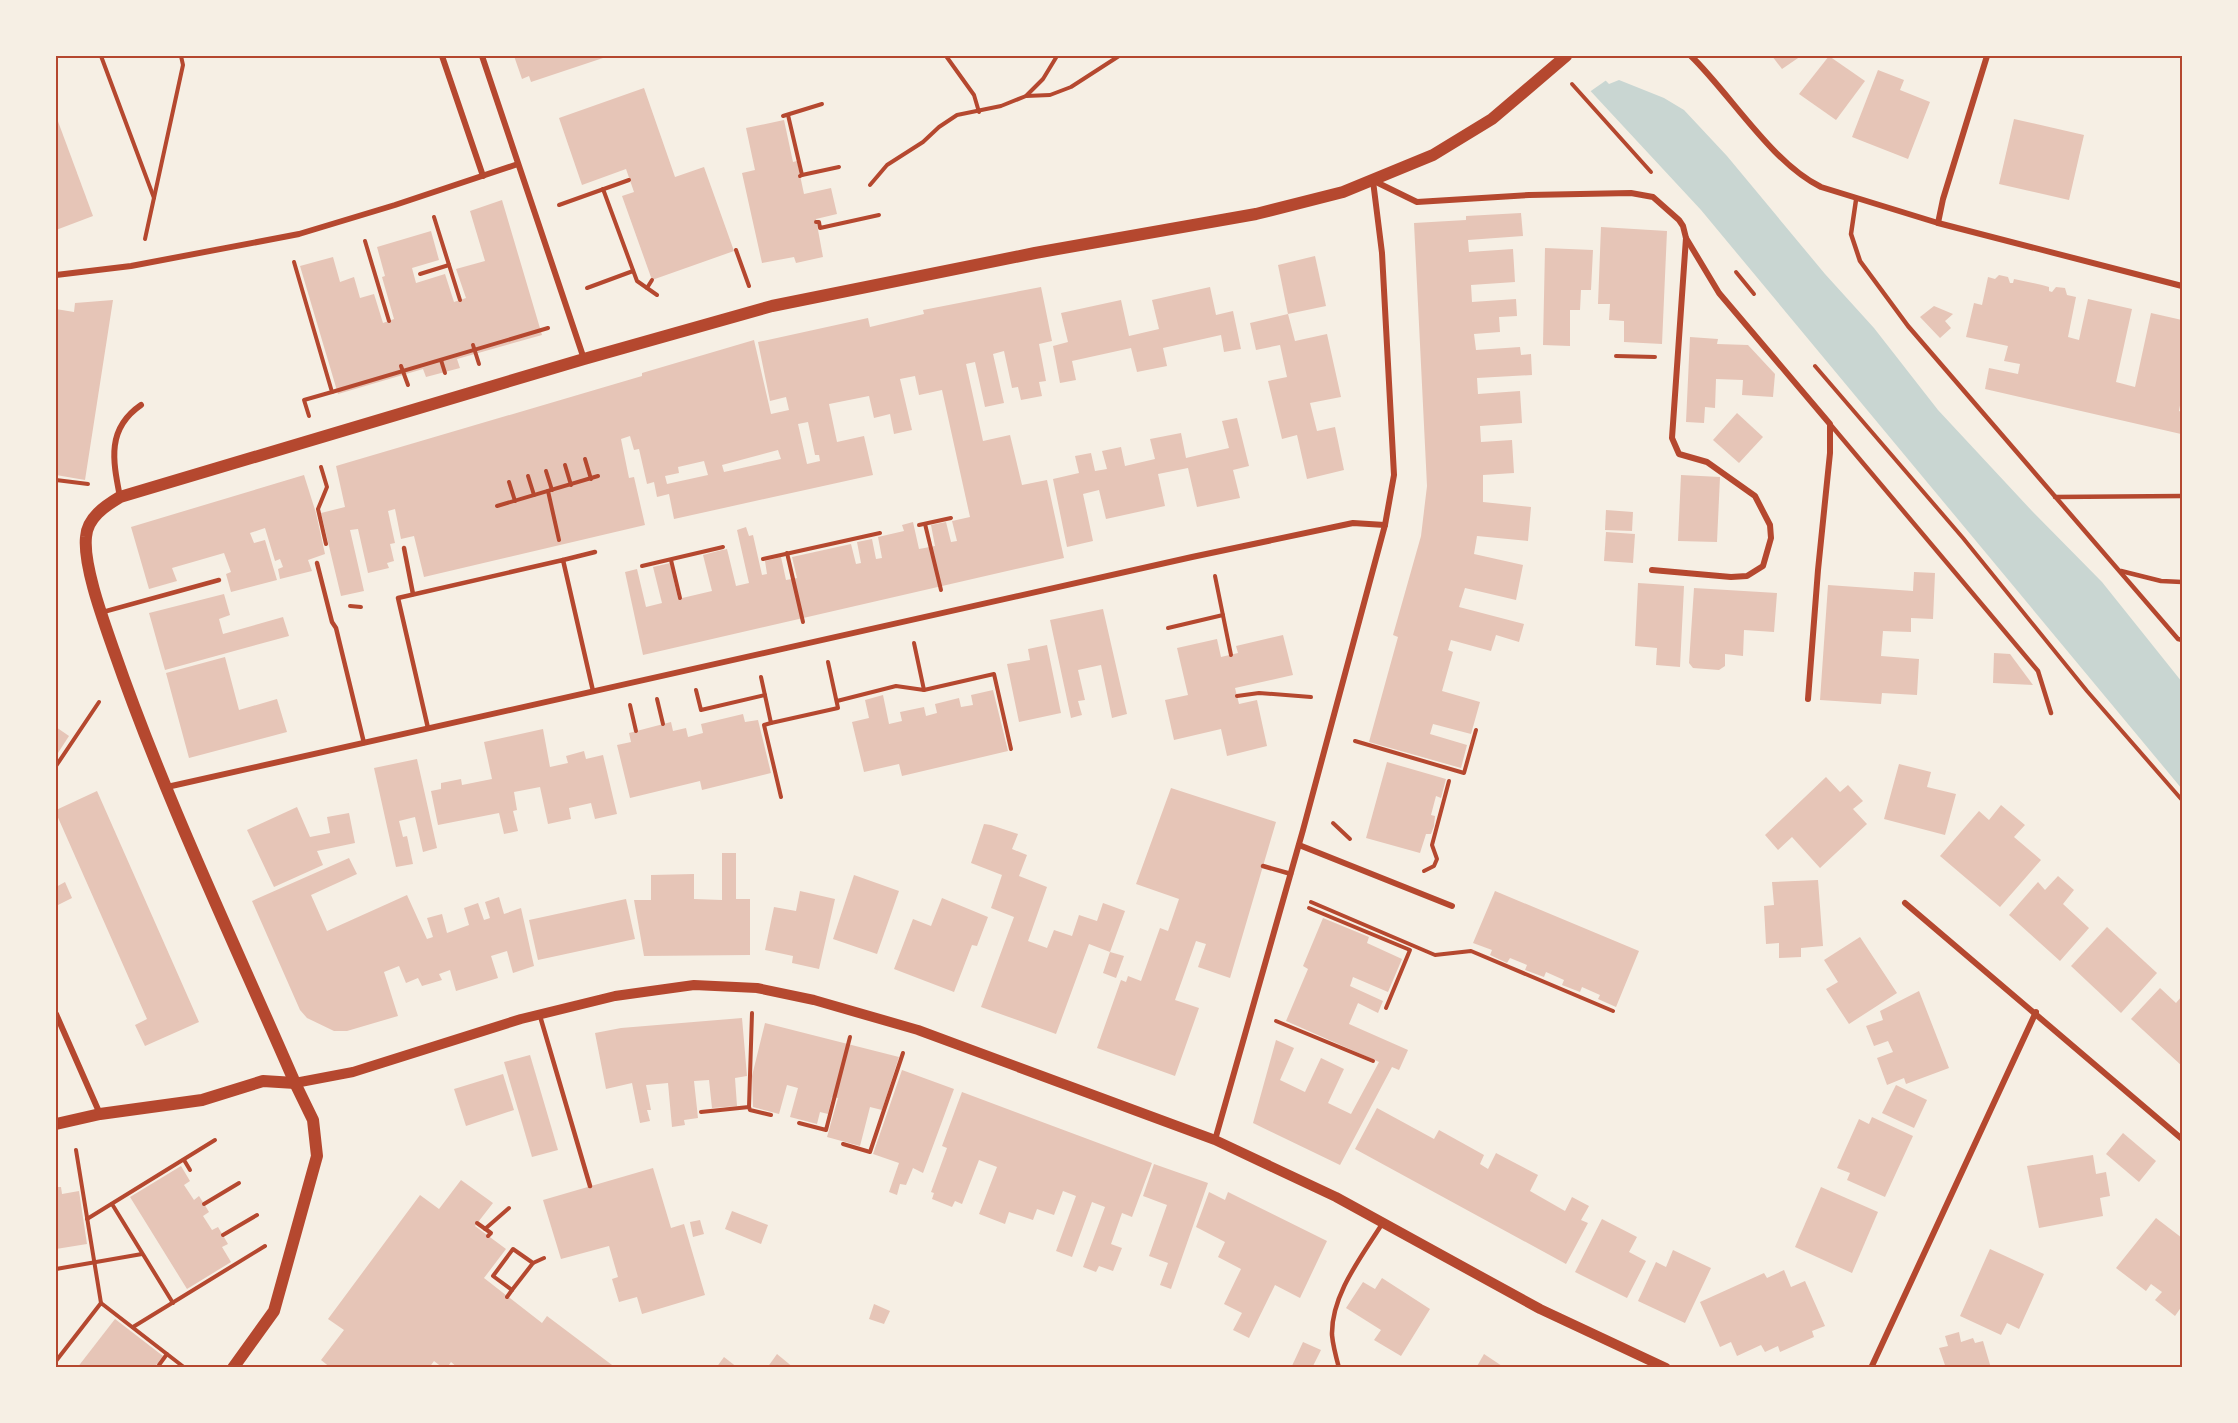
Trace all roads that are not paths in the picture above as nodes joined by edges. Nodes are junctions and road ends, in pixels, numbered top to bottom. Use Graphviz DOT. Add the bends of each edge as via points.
graph roads {
  1 [pos="442,56"];
  2 [pos="482,56"];
  3 [pos="1566,56"];
  4 [pos="1691,56"];
  5 [pos="1987,56"];
  6 [pos="518,164"];
  7 [pos="483,176"];
  8 [pos="1373,181"];
  9 [pos="1856,200"];
  10 [pos="1938,223"];
  11 [pos="1686,238"];
  12 [pos="56,275"];
  13 [pos="2182,285"];
  14 [pos="584,359"];
  15 [pos="141,405"];
  16 [pos="1830,424"];
  17 [pos="2182,496"];
  18 [pos="120,497"];
  19 [pos="2055,497"];
  20 [pos="1385,525"];
  21 [pos="404,548"];
  22 [pos="595,552"];
  23 [pos="562,560"];
  24 [pos="317,563"];
  25 [pos="1652,570"];
  26 [pos="2119,570"];
  27 [pos="219,580"];
  28 [pos="2182,582"];
  29 [pos="413,594"];
  30 [pos="101,613"];
  31 [pos="2180,639"];
  32 [pos="2182,647"];
  33 [pos="592,691"];
  34 [pos="1808,699"];
  35 [pos="2051,713"];
  36 [pos="428,728"];
  37 [pos="364,743"];
  38 [pos="166,787"];
  39 [pos="1299,845"];
  40 [pos="1263,866"];
  41 [pos="1291,874"];
  42 [pos="1905,903"];
  43 [pos="1452,906"];
  44 [pos="2036,1012"];
  45 [pos="56,1014"];
  46 [pos="539,1015"];
  47 [pos="295,1083"];
  48 [pos="100,1114"];
  49 [pos="56,1124"];
  50 [pos="2182,1139"];
  51 [pos="1215,1140"];
  52 [pos="590,1186"];
  53 [pos="1383,1223"];
  54 [pos="233,1368"];
  55 [pos="1339,1368"];
  56 [pos="1666,1368"];
  57 [pos="1871,1368"];
  1 -- 7 [label="street"];
  2 -- 6 [label="street"];
  3 -- 8 [label="main road" via="1492,119 1433,155"];
  4 -- 9 [label="street" via="1767,143 1808,181"];
  5 -- 10 [label="street"];
  6 -- 7 [label="street"];
  6 -- 14 [label="street"];
  7 -- 12 [label="street" via="299,234 131,266"];
  8 -- 11 [label="street" via="1417,202 1529,195 1631,193 1653,197 1679,220"];
  8 -- 14 [label="main road" via="1256,214 772,306"];
  8 -- 20 [label="street" via="1383,253 1394,474"];
  9 -- 10 [label="street"];
  9 -- 19 [label="lane" via="1851,234 1860,261 1908,326"];
  10 -- 13 [label="street"];
  11 -- 16 [label="street" via="1719,293"];
  11 -- 25 [label="street" via="1672,438 1679,453 1707,462 1755,496 1770,525 1771,538 1763,566 1747,576"];
  14 -- 18 [label="main road"];
  15 -- 18 [label="street" via="127,414 116,441 113,462"];
  16 -- 34 [label="street"];
  16 -- 35 [label="lane" via="2038,671"];
  17 -- 19 [label="lane"];
  18 -- 30 [label="main road" via="102,507 86,534 86,554"];
  19 -- 26 [label="lane"];
  20 -- 33 [label="street" via="1353,523"];
  20 -- 39 [label="street"];
  21 -- 29 [label="lane"];
  22 -- 23 [label="lane"];
  23 -- 29 [label="lane"];
  23 -- 33 [label="lane"];
  24 -- 37 [label="lane"];
  26 -- 28 [label="lane"];
  26 -- 31 [label="lane"];
  27 -- 30 [label="lane"];
  29 -- 36 [label="lane" via="398,598"];
  30 -- 38 [label="main road"];
  31 -- 32 [label="lane"];
  33 -- 36 [label="street"];
  36 -- 37 [label="street"];
  37 -- 38 [label="street"];
  38 -- 47 [label="main road"];
  39 -- 41 [label="street"];
  39 -- 43 [label="street"];
  40 -- 41 [label="lane"];
  41 -- 51 [label="street"];
  42 -- 44 [label="street"];
  44 -- 50 [label="street"];
  44 -- 57 [label="street"];
  45 -- 48 [label="street"];
  46 -- 47 [label="street" via="353,1072"];
  46 -- 51 [label="street" via="615,996 694,985 757,988 918,1030"];
  46 -- 52 [label="lane"];
  47 -- 48 [label="main road" via="263,1081 201,1100"];
  47 -- 54 [label="main road" via="313,1120 317,1156 274,1311"];
  48 -- 49 [label="main road"];
  51 -- 53 [label="street"];
  53 -- 55 [label="lane" via="1342,1292 1334,1314 1332,1334"];
  53 -- 56 [label="street" via="1540,1309"];
}
